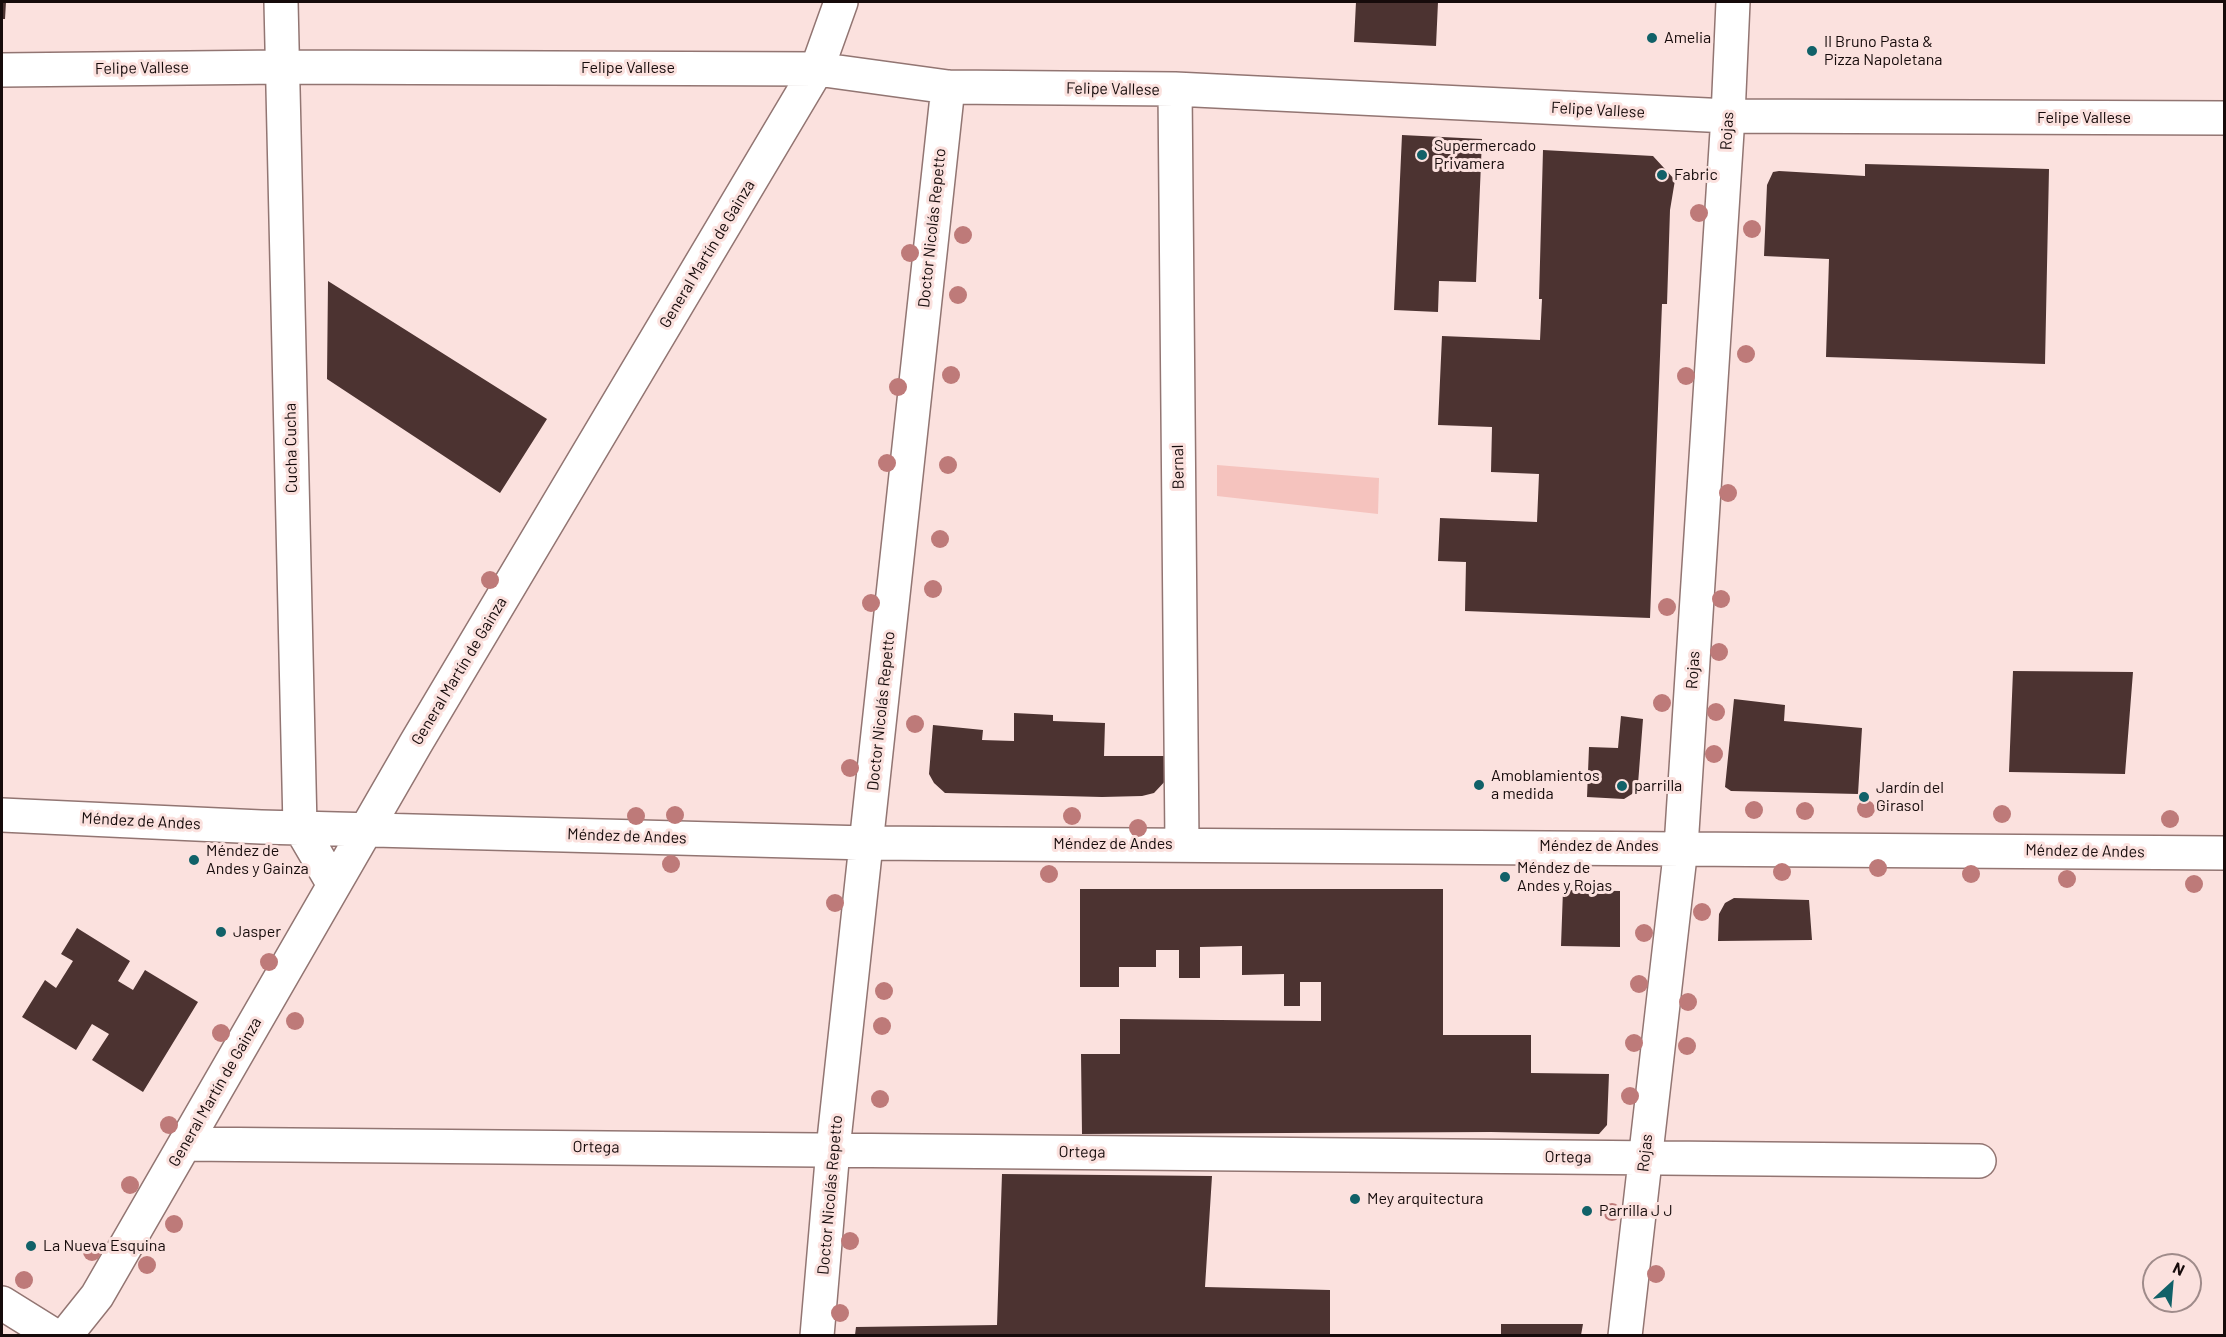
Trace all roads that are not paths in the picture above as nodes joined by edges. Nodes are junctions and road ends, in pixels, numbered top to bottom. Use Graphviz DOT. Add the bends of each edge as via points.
graph roads {
  1 [pos="281,2"];
  2 [pos="841,2"];
  3 [pos="1733,2"];
  4 [pos="282,67"];
  5 [pos="817,69"];
  6 [pos="2,70"];
  7 [pos="948,87"];
  8 [pos="1175,89"];
  9 [pos="1728,116"];
  10 [pos="2224,118"];
  11 [pos="2,815"];
  12 [pos="300,827"];
  13 [pos="367,828"];
  14 [pos="867,843"];
  15 [pos="1182,844"];
  16 [pos="1681,847"];
  17 [pos="2224,853"];
  18 [pos="334,885"];
  19 [pos="185,1144"];
  20 [pos="833,1149"];
  21 [pos="1644,1157"];
  22 [pos="1979,1161"];
  23 [pos="2,1303"];
  24 [pos="55,1335"];
  25 [pos="65,1335"];
  26 [pos="817,1335"];
  27 [pos="1625,1335"];
  1 -- 4 [label="street, Cucha Cucha"];
  2 -- 5 [label="street, General Martín de Gainza"];
  3 -- 9 [label="street, Rojas"];
  4 -- 5 [label="street, Felipe Vallese"];
  4 -- 6 [label="street, Felipe Vallese"];
  4 -- 12 [label="street, Cucha Cucha"];
  5 -- 7 [label="street, Felipe Vallese"];
  5 -- 13 [label="street, General Martín de Gainza"];
  7 -- 8 [label="street, Felipe Vallese"];
  7 -- 14 [label="street, Doctor Nicolás Repetto"];
  8 -- 9 [label="street, Felipe Vallese"];
  8 -- 15 [label="street, Bernal"];
  9 -- 10 [label="street, Felipe Vallese"];
  9 -- 16 [label="street, Rojas"];
  11 -- 12 [label="street, Méndez de Andes"];
  12 -- 13 [label="street, Méndez de Andes"];
  12 -- 18 [label="street, Cucha Cucha"];
  13 -- 14 [label="street, Méndez de Andes"];
  13 -- 18 [label="street, General Martín de Gainza"];
  14 -- 15 [label="street, Méndez de Andes"];
  14 -- 20 [label="street, Doctor Nicolás Repetto"];
  15 -- 16 [label="street, Méndez de Andes"];
  16 -- 17 [label="street, Méndez de Andes"];
  16 -- 21 [label="street, Rojas"];
  18 -- 19 [label="street, General Martín de Gainza"];
  19 -- 20 [label="street, Ortega"];
  19 -- 25 [label="street, General Martín de Gainza" via="97,1296"];
  20 -- 21 [label="street, Ortega"];
  20 -- 26 [label="street, Doctor Nicolás Repetto"];
  21 -- 22 [label="street, Ortega"];
  21 -- 27 [label="street, Rojas"];
  23 -- 24 [label="street"];
}
